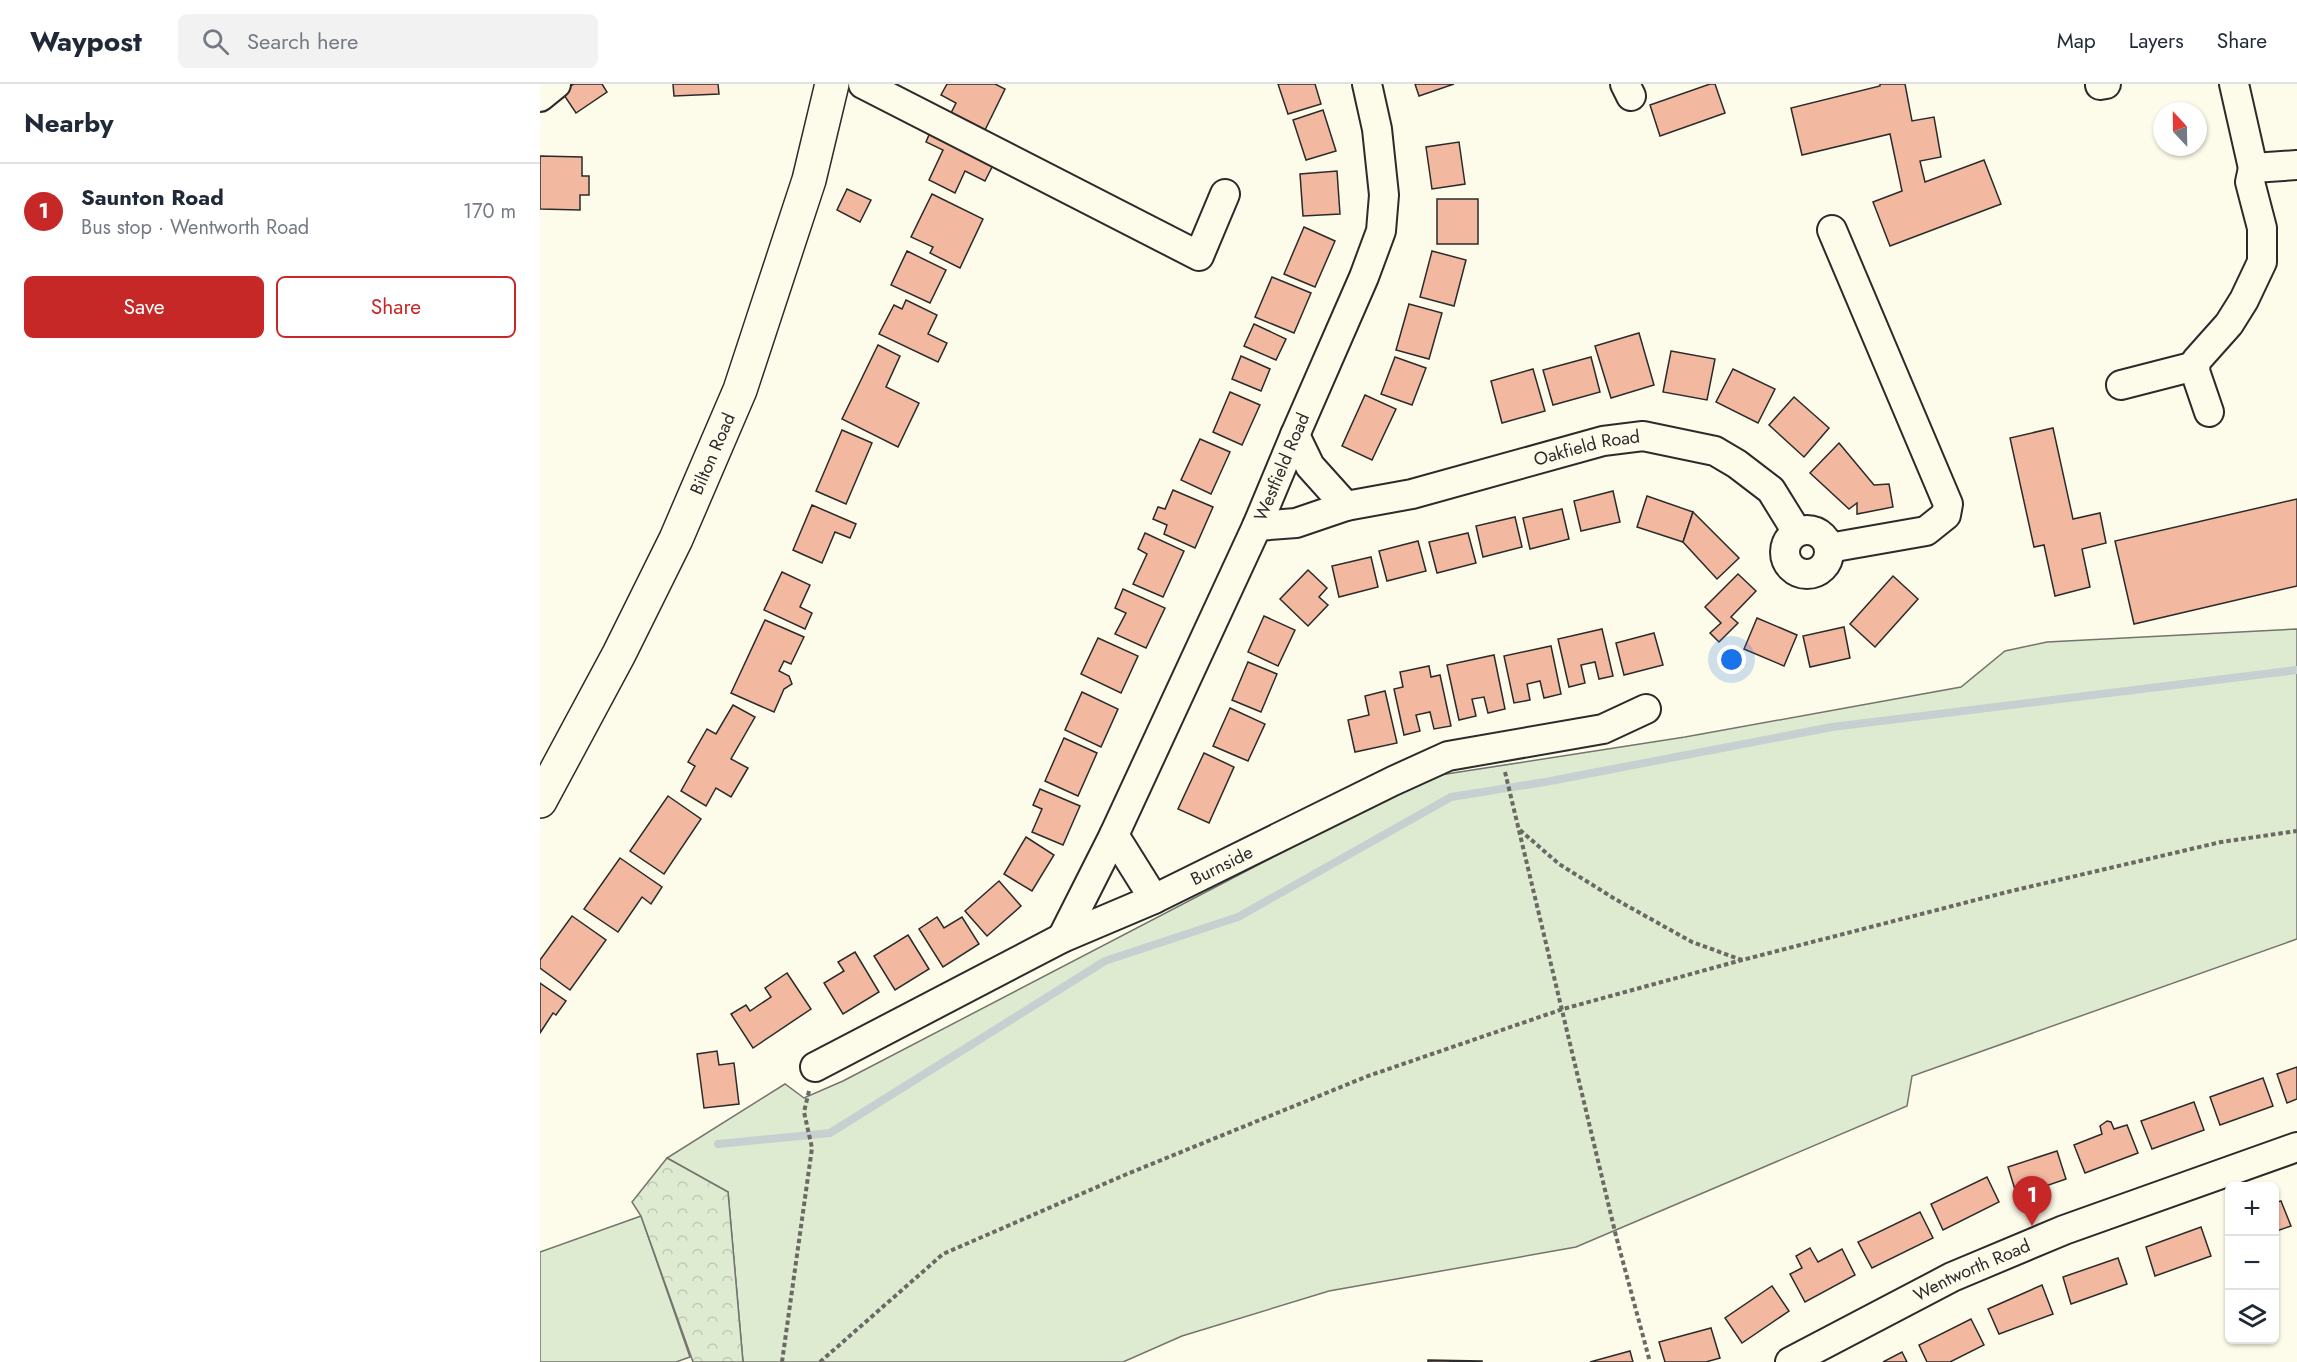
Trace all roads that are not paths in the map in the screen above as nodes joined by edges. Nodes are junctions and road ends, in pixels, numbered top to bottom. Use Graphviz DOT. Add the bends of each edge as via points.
graph roads {
  1 [pos="556,84"];
  2 [pos="832,84"];
  3 [pos="863,84"];
  4 [pos="1367,84"];
  5 [pos="2234,84"];
  6 [pos="540,97"];
  7 [pos="2297,165"];
  8 [pos="2253,168"];
  9 [pos="1225,194"];
  10 [pos="1832,230"];
  11 [pos="2195,366"];
  12 [pos="2121,385"];
  13 [pos="2209,412"];
  14 [pos="1295,435"];
  15 [pos="1346,506"];
  16 [pos="1257,526"];
  17 [pos="1797,532"];
  18 [pos="1829,548"];
  19 [pos="1646,709"];
  20 [pos="540,801"];
  21 [pos="1114,835"];
  22 [pos="1154,899"];
  23 [pos="1062,938"];
  24 [pos="815,1067"];
  25 [pos="2297,1147"];
  26 [pos="1790,1362"];
  1 -- 6 [label="street"];
  2 -- 20 [label="main road, Bilton Road" via="809,180 740,390 676,539"];
  3 -- 9 [label="street" via="1198,256"];
  4 -- 14 [label="street, Westfield Road" via="1383,184 1381,231"];
  5 -- 8 [label="street"];
  7 -- 8 [label="street"];
  8 -- 11 [label="street" via="2250,182 2262,228 2262,262 2229,324"];
  10 -- 18 [label="street" via="1948,504 1946,515 1926,531"];
  11 -- 12 [label="street"];
  11 -- 13 [label="street"];
  14 -- 15 [label="street" via="1310,466"];
  14 -- 16 [label="street, Westfield Road"];
  15 -- 16 [label="street, Oakfield Road" via="1296,523"];
  15 -- 17 [label="street, Oakfield Road" via="1412,494 1603,441 1643,436 1715,451 1737,464 1771,490"];
  16 -- 21 [label="street, Westfield Road"];
  17 -- 18 [label="street" via="1817,532"];
  17 -- 18 [label="street" via="1787,543 1786,558 1801,574 1822,569"];
  19 -- 22 [label="street, Burnside" via="1603,729 1448,756"];
  21 -- 22 [label="street"];
  21 -- 23 [label="street, Westfield Road"];
  22 -- 23 [label="street, Burnside"];
  23 -- 24 [label="street, Burnside"];
  25 -- 26 [label="street, Wentworth Road" via="2064,1230 1993,1260 1942,1282"];
}
